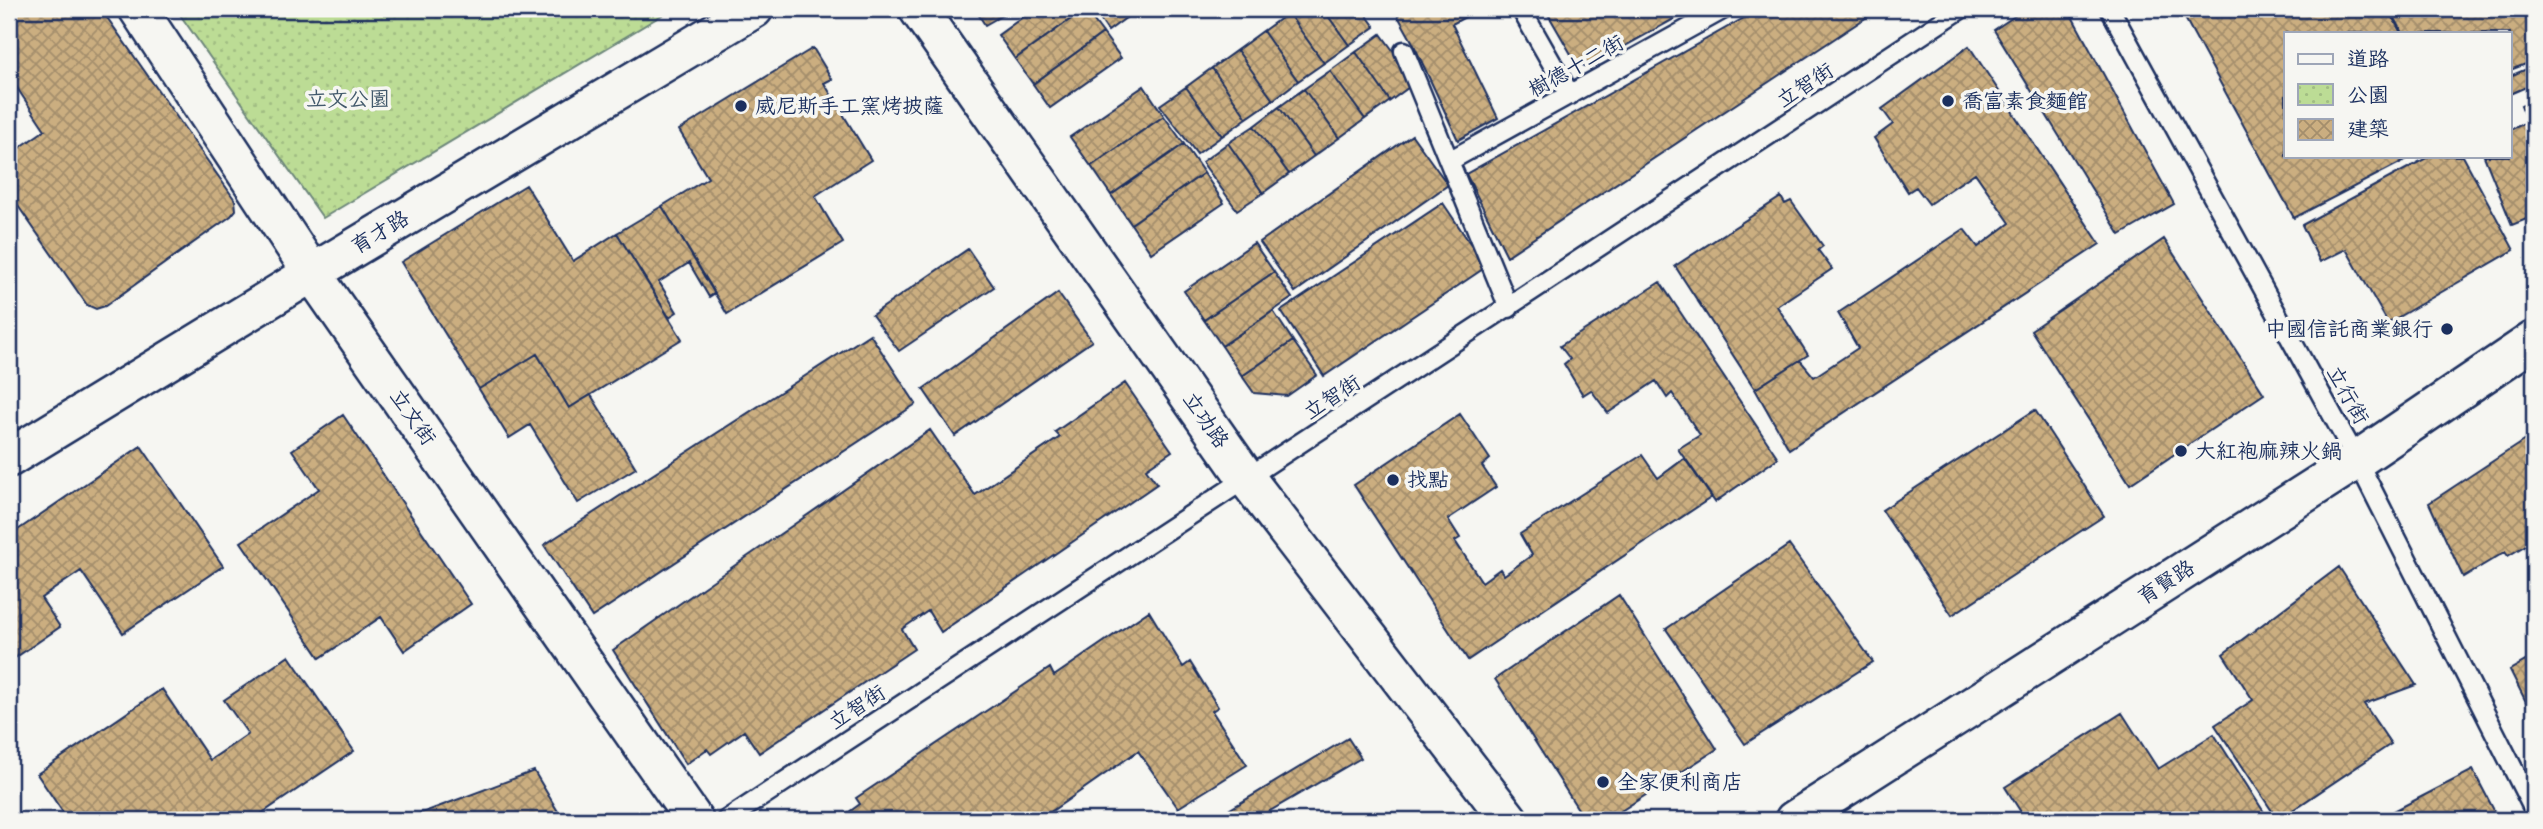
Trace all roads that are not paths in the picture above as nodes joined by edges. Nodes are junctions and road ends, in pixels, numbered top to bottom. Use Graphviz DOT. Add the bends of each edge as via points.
graph roads {
  1 [pos="138,9"];
  2 [pos="754,9"];
  3 [pos="918,9"];
  4 [pos="1521,9"];
  5 [pos="1724,9"];
  6 [pos="1961,9"];
  7 [pos="2110,9"];
  8 [pos="1404,51"];
  9 [pos="1570,95"];
  10 [pos="1449,161"];
  11 [pos="312,273"];
  12 [pos="1509,307"];
  13 [pos="2534,340"];
  14 [pos="9,458"];
  15 [pos="2357,460"];
  16 [pos="1247,479"];
  17 [pos="2534,810"];
  18 [pos="694,820"];
  19 [pos="726,820"];
  20 [pos="1509,820"];
  21 [pos="1794,820"];
  1 -- 11 [label="street, 立文街"];
  2 -- 11 [label="street, 育才路"];
  3 -- 16 [label="street, 立功路"];
  4 -- 9 [label="lane"];
  5 -- 9 [label="lane, 樹德十二街"];
  6 -- 12 [label="lane, 立智街"];
  7 -- 15 [label="lane, 立行街"];
  8 -- 10 [label="lane"];
  9 -- 10 [label="lane, 樹德十二街"];
  10 -- 12 [label="lane"];
  11 -- 14 [label="street, 育才路"];
  11 -- 18 [label="street, 立文街"];
  12 -- 16 [label="lane, 立智街"];
  13 -- 15 [label="street, 育賢路"];
  15 -- 17 [label="lane, 立行街"];
  15 -- 21 [label="street, 育賢路"];
  16 -- 19 [label="lane, 立智街"];
  16 -- 20 [label="street, 立功路"];
}
